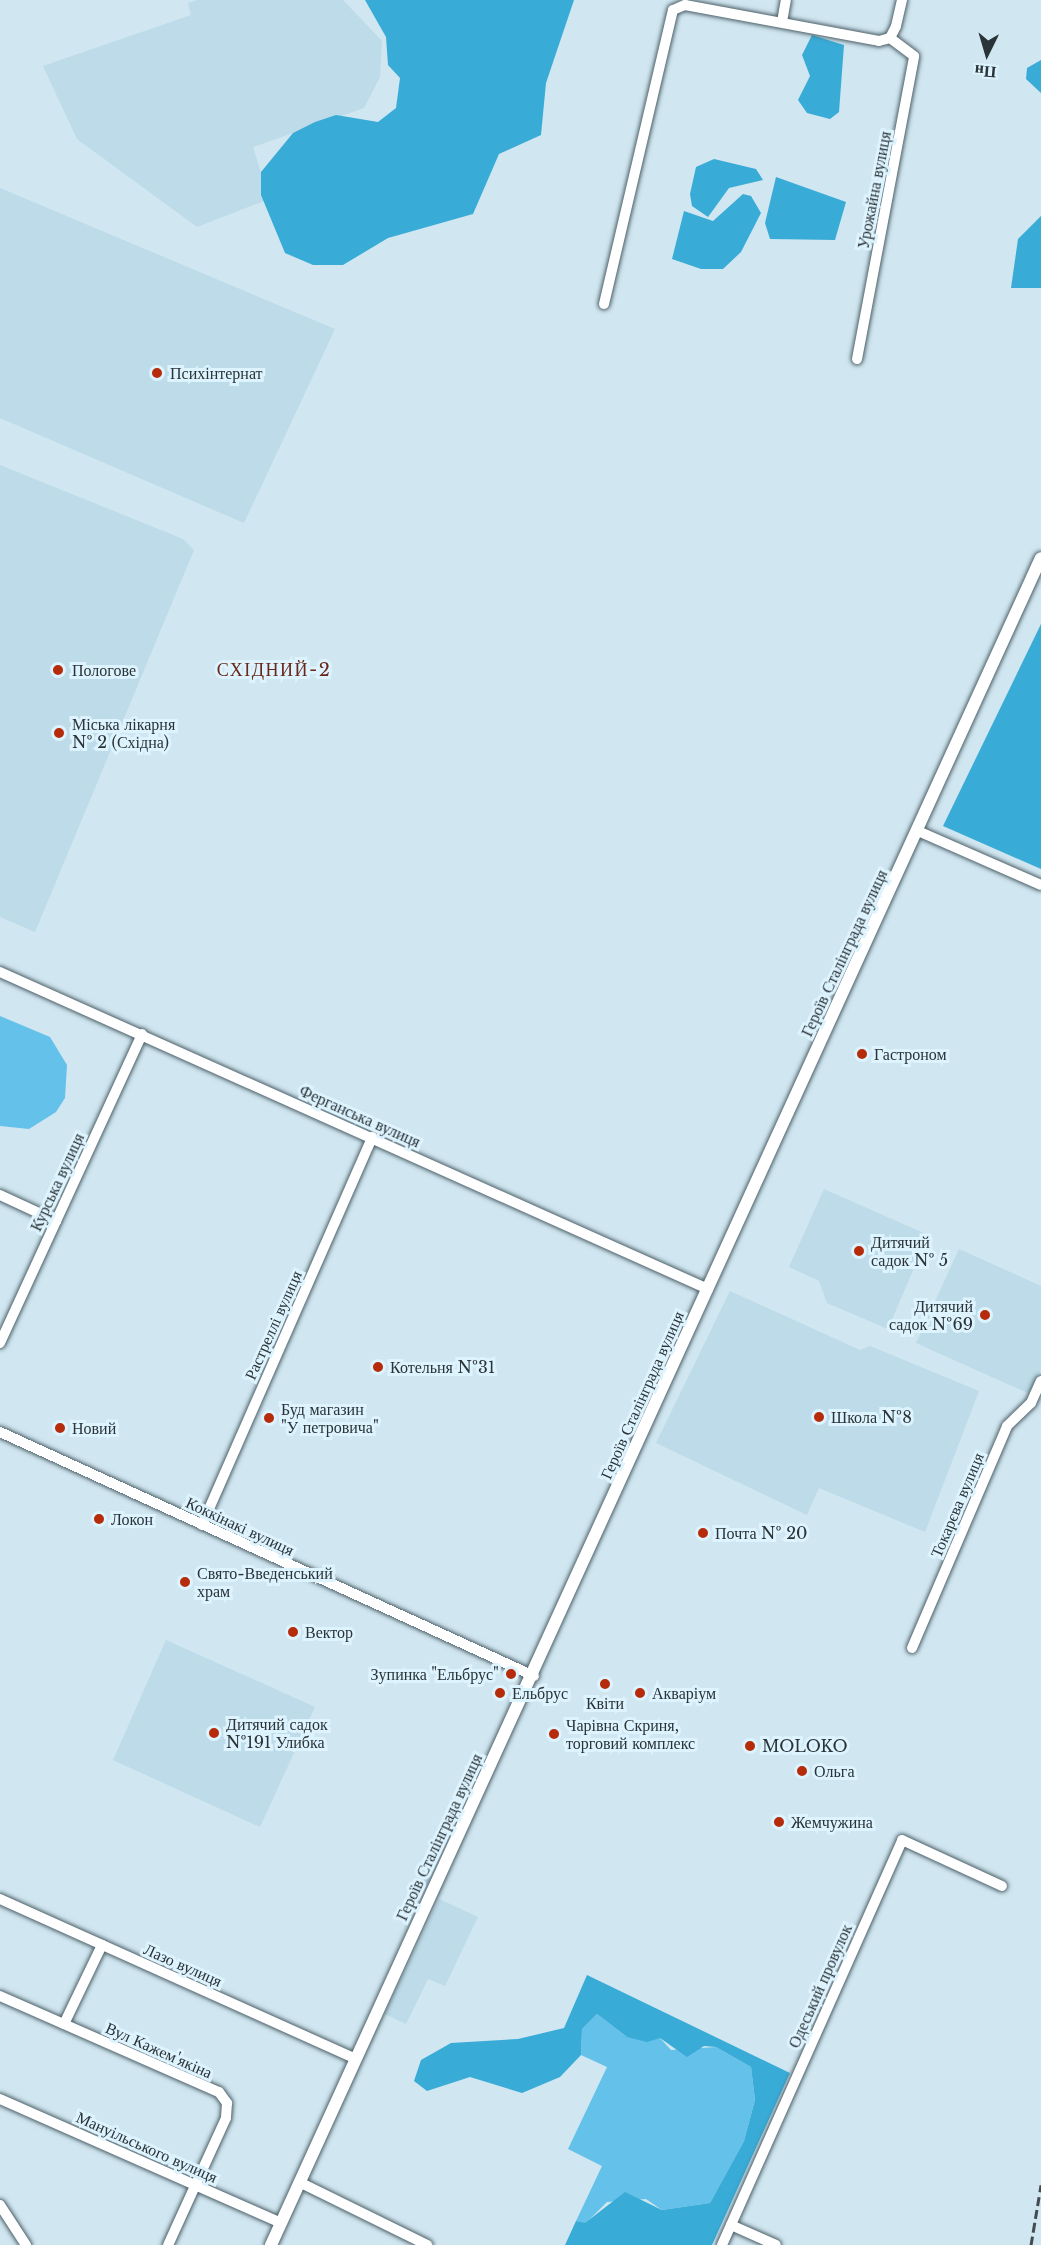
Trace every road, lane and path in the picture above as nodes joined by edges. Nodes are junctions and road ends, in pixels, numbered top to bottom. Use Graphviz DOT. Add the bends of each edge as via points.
graph roads {
  1 [pos="786,0"];
  2 [pos="902,0"];
  3 [pos="718,5"];
  4 [pos="782,22"];
  5 [pos="890,38"];
  6 [pos="604,304"];
  7 [pos="857,359"];
  8 [pos="1041,558"];
  9 [pos="918,831"];
  10 [pos="1041,885"];
  11 [pos="0,972"];
  12 [pos="142,1034"];
  13 [pos="372,1137"];
  14 [pos="0,1195"];
  15 [pos="56,1221"];
  16 [pos="708,1289"];
  17 [pos="0,1343"];
  18 [pos="1041,1381"];
  19 [pos="0,1432"];
  20 [pos="202,1525"];
  21 [pos="912,1648"];
  22 [pos="534,1676"];
  23 [pos="1002,1886"];
  24 [pos="0,1899"];
  25 [pos="102,1945"];
  26 [pos="0,1996"];
  27 [pos="64,2024"];
  28 [pos="354,2058"];
  29 [pos="0,2099"];
  30 [pos="299,2182"];
  31 [pos="196,2185"];
  32 [pos="0,2205"];
  33 [pos="281,2223"];
  34 [pos="731,2225"];
  35 [pos="26,2245"];
  36 [pos="168,2245"];
  37 [pos="271,2245"];
  38 [pos="427,2245"];
  39 [pos="722,2245"];
  40 [pos="776,2245"];
  1 -- 4 [label="street"];
  2 -- 5 [label="street"];
  3 -- 4 [label="street"];
  3 -- 6 [label="street" via="685,5 673,10"];
  4 -- 5 [label="street" via="879,41"];
  5 -- 7 [label="street, Урожайна вулиця" via="914,56"];
  8 -- 9 [label="main road, Героїв Сталінграда вулиця"];
  9 -- 10 [label="street"];
  9 -- 16 [label="main road, Героїв Сталінграда вулиця"];
  11 -- 12 [label="street, Ферганська вулиця"];
  12 -- 13 [label="street, Ферганська вулиця"];
  12 -- 15 [label="street, Курська вулиця"];
  13 -- 16 [label="street, Ферганська вулиця"];
  13 -- 20 [label="street, Растреллі вулиця"];
  14 -- 15 [label="street"];
  15 -- 17 [label="street, Курська вулиця"];
  16 -- 22 [label="main road, Героїв Сталінграда вулиця"];
  18 -- 21 [label="street, Токарєва вулиця" via="1031,1403 1007,1426"];
  19 -- 20 [label="street, Коккінакі вулиця"];
  20 -- 22 [label="street, Коккінакі вулиця"];
  22 -- 28 [label="main road, Героїв Сталінграда вулиця"];
  23 -- 34 [label="street, Одеський провулок" via="902,1840"];
  24 -- 25 [label="street, Лазо вулиця"];
  25 -- 27 [label="street"];
  25 -- 28 [label="street, Лазо вулиця"];
  26 -- 27 [label="street, Вул Кажем'якіна"];
  27 -- 31 [label="street, Вул Кажем'якіна" via="219,2092 227,2103 226,2118"];
  28 -- 30 [label="main road, Героїв Сталінграда вулиця"];
  29 -- 31 [label="street, Мануільського вулиця"];
  30 -- 33 [label="main road, Героїв Сталінграда вулиця"];
  30 -- 38 [label="street"];
  31 -- 33 [label="street, Мануільського вулиця"];
  31 -- 36 [label="street, Вул Кажем'якіна"];
  32 -- 35 [label="street"];
  33 -- 37 [label="main road, Героїв Сталінграда вулиця"];
  34 -- 39 [label="street, Одеський провулок"];
  34 -- 40 [label="street"];
}
